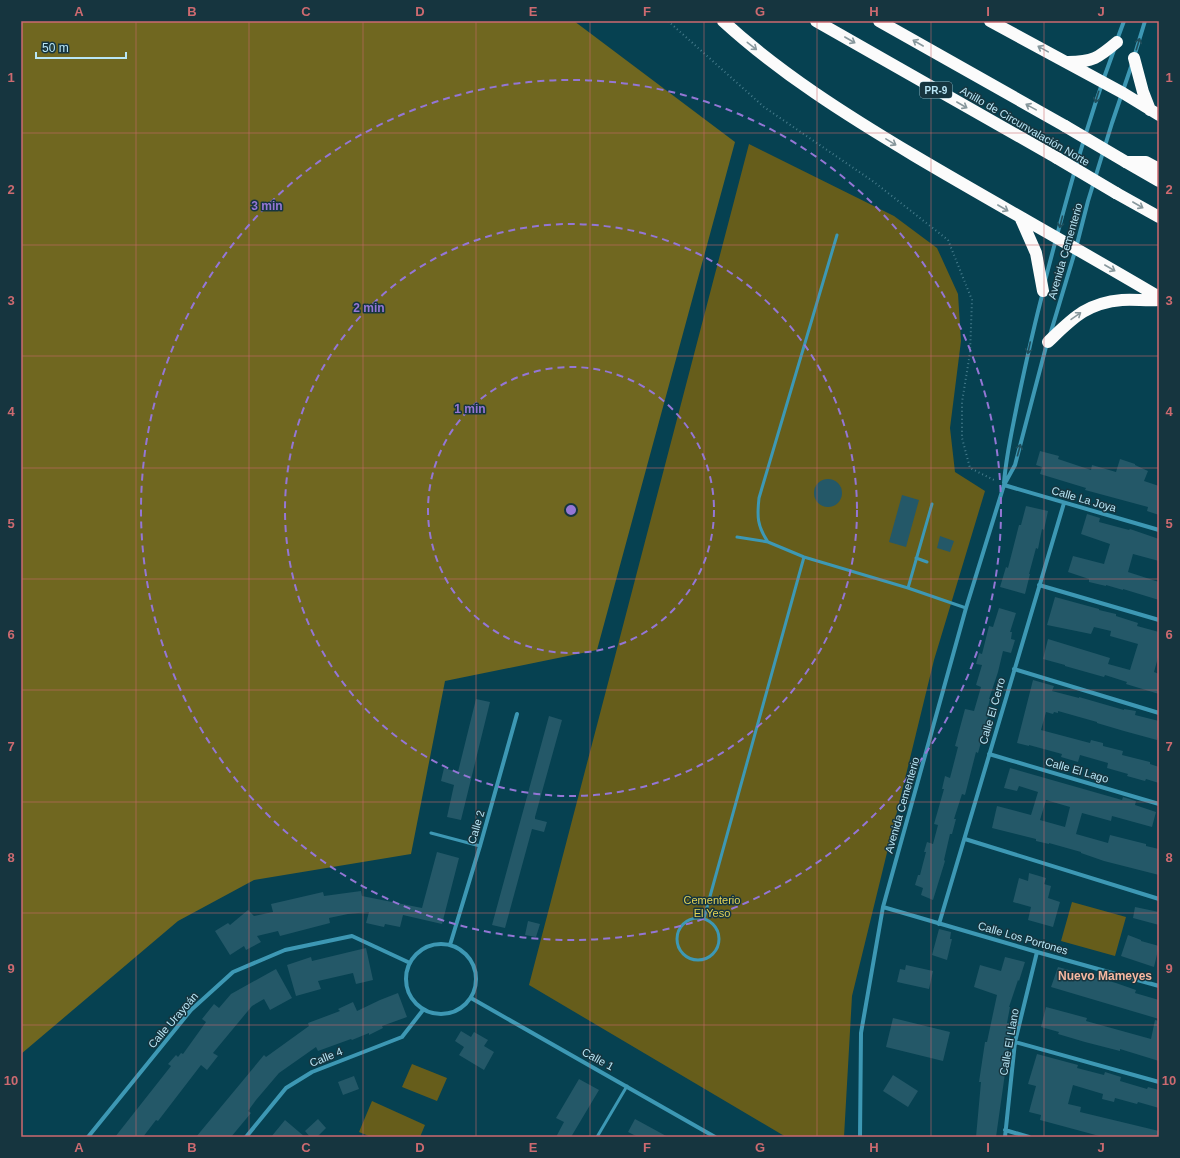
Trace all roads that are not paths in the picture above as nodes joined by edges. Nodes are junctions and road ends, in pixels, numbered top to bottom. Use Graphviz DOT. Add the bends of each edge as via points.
graph roads {
  1 [pos="723,21"];
  2 [pos="816,21"];
  3 [pos="879,21"];
  4 [pos="990,21"];
  5 [pos="1124,21"];
  6 [pos="1145,21"];
  7 [pos="1116,42"];
  8 [pos="1134,58"];
  9 [pos="1065,62"];
  10 [pos="1102,82"];
  11 [pos="1123,93"];
  12 [pos="1155,113"];
  13 [pos="1126,162"];
  14 [pos="1159,169"];
  15 [pos="1159,181"];
  16 [pos="1159,217"];
  17 [pos="1021,219"];
  18 [pos="837,236"];
  19 [pos="1057,239"];
  20 [pos="1076,248"];
  21 [pos="1043,291"];
  22 [pos="1159,297"];
  23 [pos="1159,300"];
  24 [pos="1048,342"];
  25 [pos="1004,485"];
  26 [pos="1064,503"];
  27 [pos="932,504"];
  28 [pos="1159,530"];
  29 [pos="737,537"];
  30 [pos="768,542"];
  31 [pos="804,558"];
  32 [pos="916,558"];
  33 [pos="927,562"];
  34 [pos="1039,585"];
  35 [pos="908,588"];
  36 [pos="966,608"];
  37 [pos="1159,620"];
  38 [pos="1014,669"];
  39 [pos="1159,713"];
  40 [pos="517,714"];
  41 [pos="989,754"];
  42 [pos="1159,804"];
  43 [pos="431,833"];
  44 [pos="965,839"];
  45 [pos="480,846"];
  46 [pos="1159,898"];
  47 [pos="883,907"];
  48 [pos="704,918"];
  49 [pos="939,924"];
  50 [pos="450,945"];
  51 [pos="1037,952"];
  52 [pos="410,963"];
  53 [pos="1159,986"];
  54 [pos="471,998"];
  55 [pos="423,1010"];
  56 [pos="1015,1042"];
  57 [pos="1159,1082"];
  58 [pos="627,1086"];
  59 [pos="1005,1130"];
  60 [pos="88,1137"];
  61 [pos="246,1137"];
  62 [pos="597,1137"];
  63 [pos="715,1137"];
  64 [pos="860,1137"];
  65 [pos="1005,1137"];
  66 [pos="1029,1137"];
  1 -- 17 [label="highway, one-way" via="788,75 821,98"];
  2 -- 16 [label="highway, Anillo de Circunvalación Norte / PR-9, one-way, bridge"];
  13 -- 3 [label="highway, Anillo de Circunvalación Norte, one-way, bridge"];
  9 -- 4 [label="highway, one-way"];
  5 -- 7 [label="street, Avenida Cementerio"];
  8 -- 6 [label="street, Avenida Cementerio, one-way"];
  7 -- 9 [label="highway" via="1090,61"];
  7 -- 10 [label="street, Avenida Cementerio"];
  8 -- 11 [label="street, Avenida Cementerio"];
  8 -- 12 [label="highway" via="1143,92"];
  9 -- 10 [label="highway"];
  10 -- 11 [label="highway"];
  10 -- 19 [label="street, Avenida Cementerio, one-way"];
  11 -- 12 [label="highway"];
  11 -- 20 [label="street, Avenida Cementerio" via="1090,194"];
  13 -- 14 [label="highway" via="1146,162"];
  13 -- 15 [label="highway, Anillo de Circunvalación Norte"];
  17 -- 19 [label="highway"];
  17 -- 21 [label="highway" via="1036,253"];
  18 -- 30 [label="lane" via="759,498 757,516 761,532"];
  19 -- 20 [label="highway"];
  19 -- 21 [label="street, Avenida Cementerio"];
  20 -- 22 [label="highway, one-way"];
  20 -- 24 [label="street, Avenida Cementerio"];
  21 -- 25 [label="street, Avenida Cementerio, one-way" via="1030,340 1009,444"];
  24 -- 23 [label="highway, one-way" via="1071,319 1092,306 1122,300"];
  25 -- 24 [label="street, Avenida Cementerio, one-way" via="1015,465"];
  25 -- 26 [label="street, Calle La Joya"];
  25 -- 36 [label="street, Avenida Cementerio"];
  26 -- 28 [label="street, Calle La Joya"];
  26 -- 34 [label="street, Calle El Cerro"];
  27 -- 32 [label="lane"];
  29 -- 30 [label="lane"];
  30 -- 31 [label="lane"];
  31 -- 35 [label="lane"];
  31 -- 48 [label="lane"];
  32 -- 33 [label="lane"];
  32 -- 35 [label="lane"];
  34 -- 37 [label="street"];
  34 -- 38 [label="street, Calle El Cerro"];
  35 -- 36 [label="lane"];
  36 -- 47 [label="street, Avenida Cementerio"];
  38 -- 39 [label="street"];
  38 -- 41 [label="street, Calle El Cerro"];
  40 -- 45 [label="street, Calle 2"];
  41 -- 42 [label="street, Calle El Lago"];
  41 -- 44 [label="street, Calle El Cerro"];
  43 -- 45 [label="lane"];
  44 -- 46 [label="street"];
  44 -- 49 [label="street, Calle El Cerro"];
  45 -- 50 [label="street, Calle 2"];
  47 -- 49 [label="street, Calle Los Portones"];
  47 -- 64 [label="street, Avenida Cementerio" via="861,1033"];
  48 -- 48 [label="lane" via="716,927 719,934 718,948 707,959 700,961 686,958 676,940 680,927 690,919"];
  49 -- 51 [label="street, Calle Los Portones"];
  50 -- 52 [label="street" via="426,947"];
  50 -- 54 [label="street" via="462,950 471,960 476,972 476,986"];
  51 -- 53 [label="street, Calle Los Portones"];
  51 -- 56 [label="street, Calle El Llano"];
  52 -- 55 [label="street" via="406,976 407,989 413,1001"];
  52 -- 60 [label="street, Calle Urayoán" via="352,936 285,950 233,972 191,1010"];
  54 -- 55 [label="street" via="458,1011 440,1015"];
  54 -- 58 [label="street, Calle 1"];
  55 -- 61 [label="street, Calle 4" via="402,1037 312,1072 286,1088"];
  56 -- 57 [label="street"];
  56 -- 59 [label="street, Calle El Llano"];
  58 -- 62 [label="lane"];
  58 -- 63 [label="street, Calle 1"];
  59 -- 65 [label="street, Calle El Llano"];
  59 -- 66 [label="street"];
}
